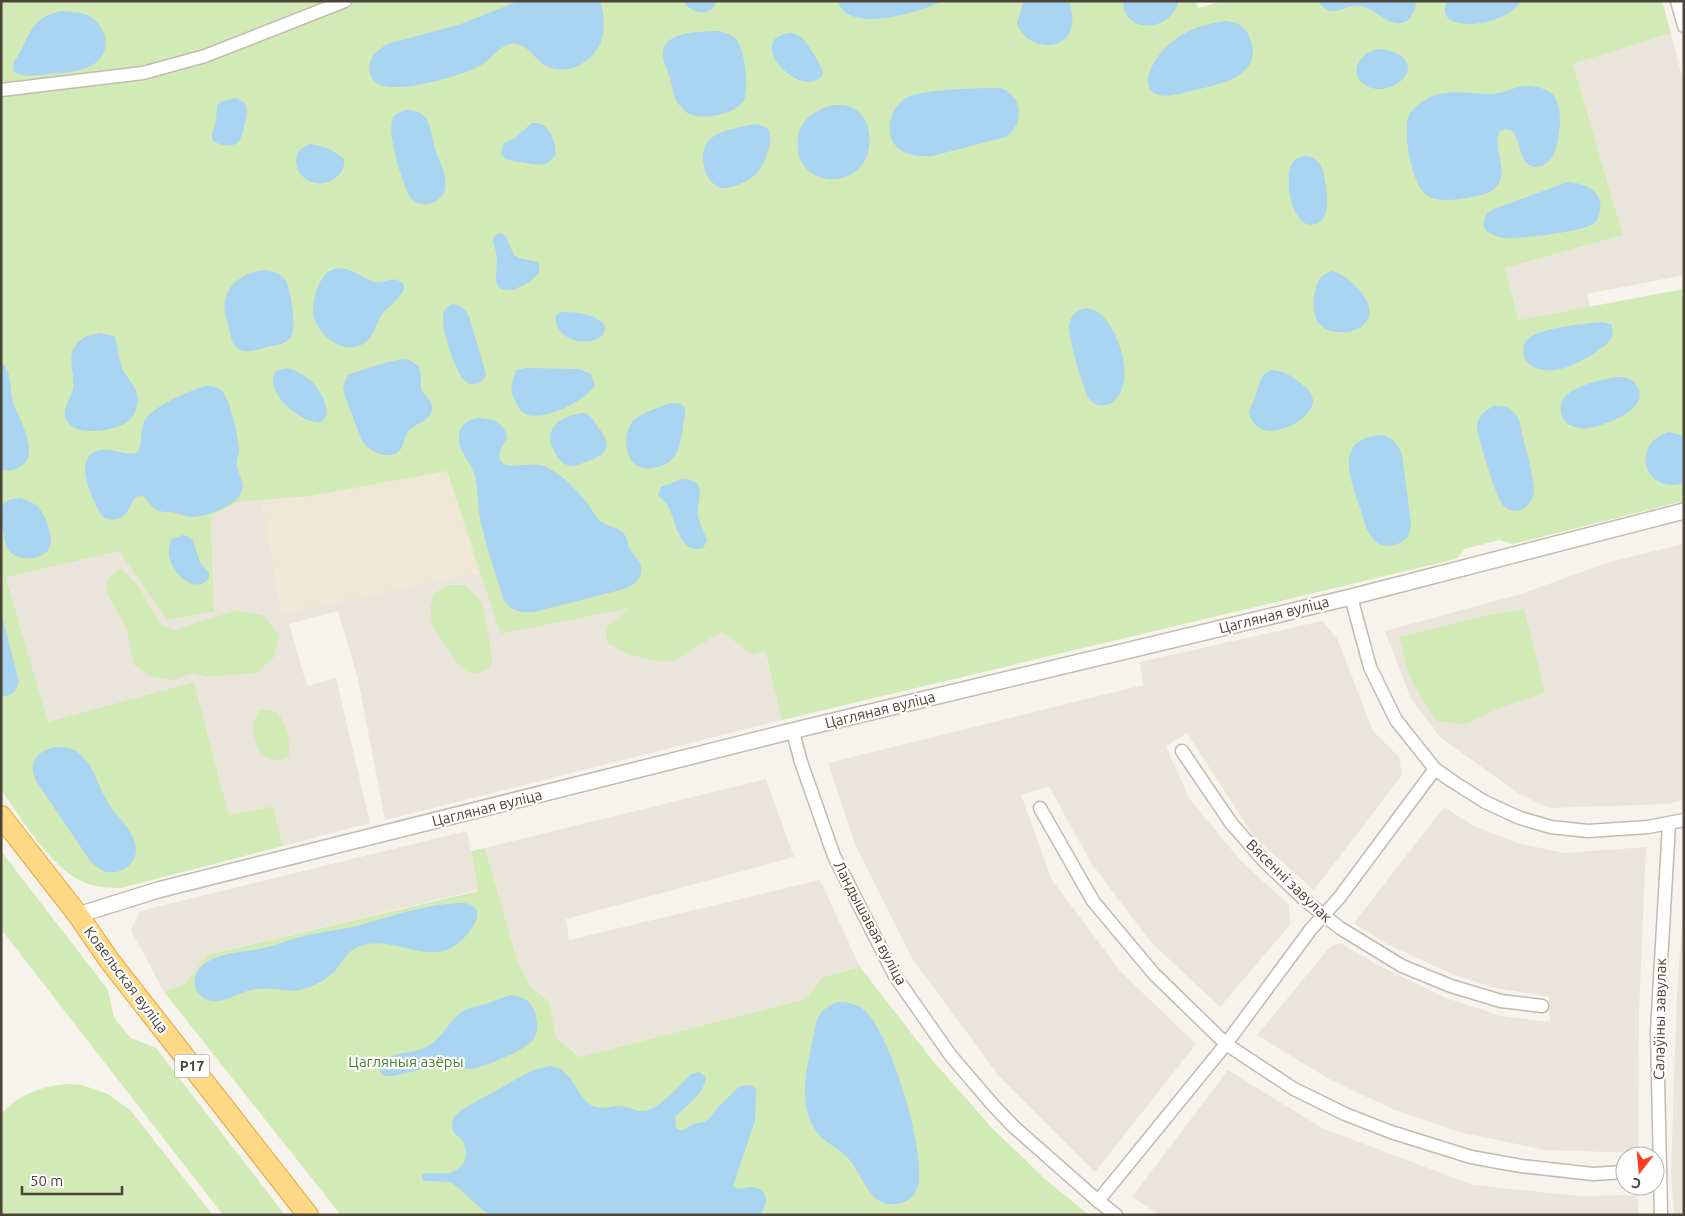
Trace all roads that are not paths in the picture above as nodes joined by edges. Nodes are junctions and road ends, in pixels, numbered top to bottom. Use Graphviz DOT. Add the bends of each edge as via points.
graph roads {
  1 [pos="345,1"];
  2 [pos="1677,1"];
  3 [pos="1684,26"];
  4 [pos="1,90"];
  5 [pos="1684,510"];
  6 [pos="1351,597"];
  7 [pos="793,732"];
  8 [pos="1182,751"];
  9 [pos="1435,769"];
  10 [pos="1040,808"];
  11 [pos="1,816"];
  12 [pos="1684,820"];
  13 [pos="1669,824"];
  14 [pos="78,916"];
  15 [pos="1323,916"];
  16 [pos="1542,1006"];
  17 [pos="1226,1044"];
  18 [pos="1657,1146"];
  19 [pos="1615,1173"];
  20 [pos="1659,1196"];
  21 [pos="1098,1201"];
  22 [pos="308,1215"];
  23 [pos="1116,1215"];
  24 [pos="1661,1215"];
  1 -- 4 [label="street" via="205,56 143,73"];
  2 -- 3 [label="street"];
  5 -- 6 [label="street, Цагляная вуліца"];
  6 -- 7 [label="street, Цагляная вуліца"];
  6 -- 9 [label="street" via="1370,667 1396,720"];
  7 -- 14 [label="street, Цагляная вуліца" via="158,890"];
  7 -- 21 [label="street, Ландышавая вуліца" via="834,856 895,976 951,1056 993,1105"];
  8 -- 15 [label="street, Вясенні завулак" via="1231,823 1266,862"];
  9 -- 13 [label="street" via="1484,802 1551,827 1588,831"];
  9 -- 15 [label="street"];
  10 -- 17 [label="street" via="1093,901 1154,974"];
  11 -- 14 [label="highway, Ковельская вуліца / Р17"];
  12 -- 13 [label="street"];
  13 -- 18 [label="street, Салаўіны завулак" via="1657,1030"];
  14 -- 22 [label="highway, Ковельская вуліца / Р17"];
  15 -- 16 [label="street, Вясенні завулак" via="1402,966 1451,986 1501,1001"];
  15 -- 17 [label="street"];
  17 -- 19 [label="street" via="1294,1089 1345,1114 1400,1135 1471,1157 1521,1166 1593,1174"];
  17 -- 21 [label="street"];
  20 -- 24 [label="street, Салаўіны завулак"];
  21 -- 23 [label="street, Ландышавая вуліца"];
}
